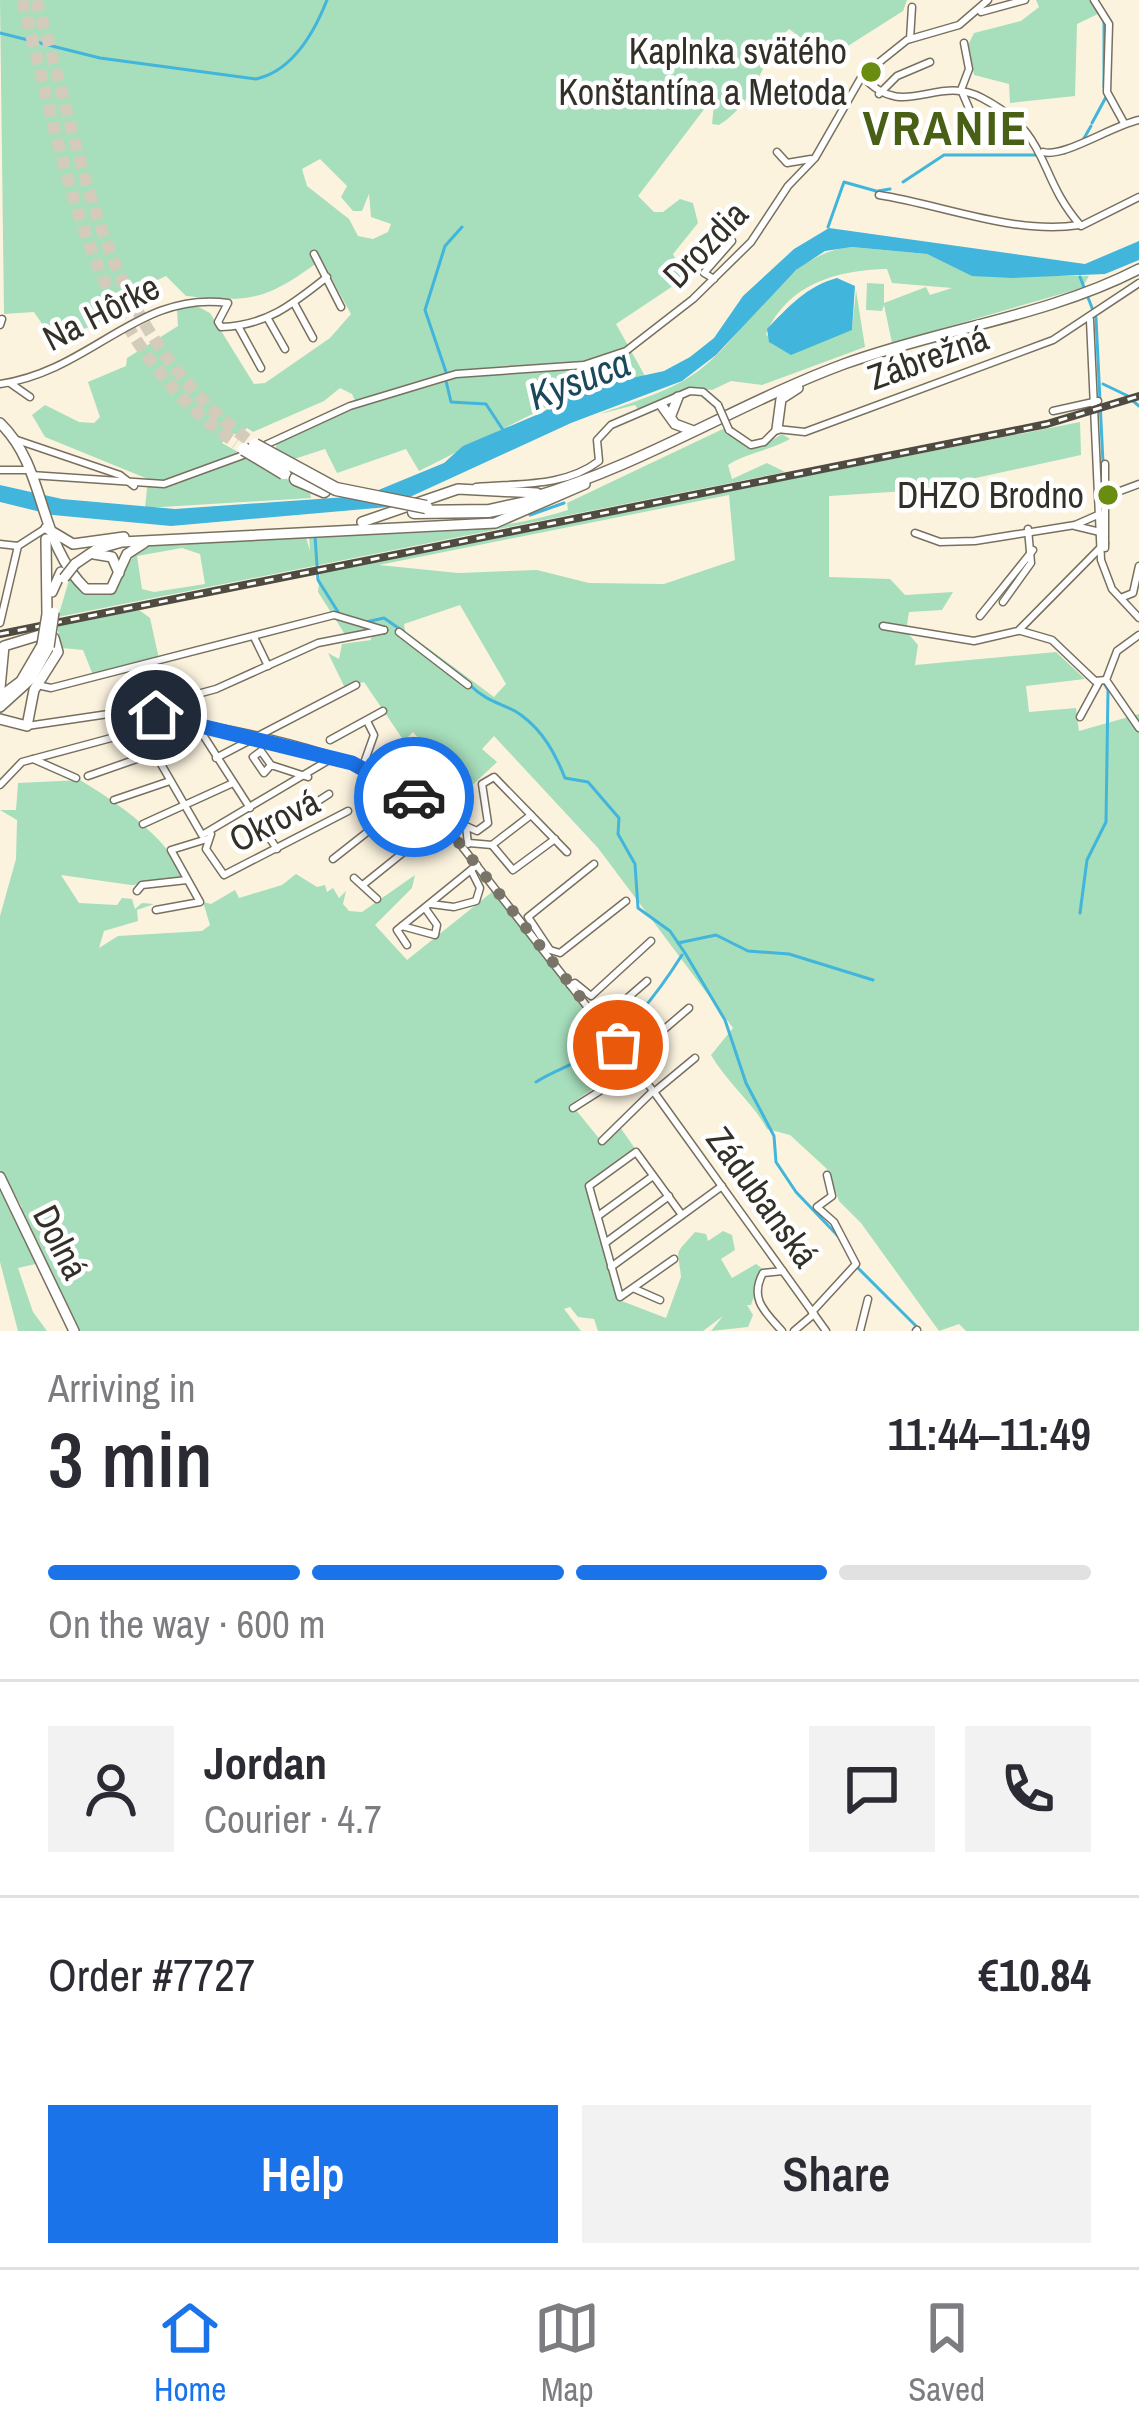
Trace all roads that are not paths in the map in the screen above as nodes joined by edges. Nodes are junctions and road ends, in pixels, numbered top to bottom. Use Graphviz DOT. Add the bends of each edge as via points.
graph roads {
  1 [pos="988,0"];
  2 [pos="1025,0"];
  3 [pos="1094,0"];
  4 [pos="912,7"];
  5 [pos="978,13"];
  6 [pos="910,39"];
  7 [pos="964,43"];
  8 [pos="931,62"];
  9 [pos="862,76"];
  10 [pos="960,91"];
  11 [pos="879,94"];
  12 [pos="1139,120"];
  13 [pos="1124,123"];
  14 [pos="967,125"];
  15 [pos="777,152"];
  16 [pos="1043,152"];
  17 [pos="815,158"];
  18 [pos="879,195"];
  19 [pos="1139,197"];
  20 [pos="1078,225"];
  21 [pos="732,241"];
  22 [pos="314,254"];
  23 [pos="1139,276"];
  24 [pos="327,277"];
  25 [pos="714,279"];
  26 [pos="1086,294"];
  27 [pos="294,303"];
  28 [pos="341,307"];
  29 [pos="1093,317"];
  30 [pos="268,320"];
  31 [pos="238,326"];
  32 [pos="313,338"];
  33 [pos="285,349"];
  34 [pos="261,368"];
  35 [pos="10,383"];
  36 [pos="0,384"];
  37 [pos="798,388"];
  38 [pos="30,398"];
  39 [pos="678,398"];
  40 [pos="1098,401"];
  41 [pos="757,405"];
  42 [pos="666,410"];
  43 [pos="1053,410"];
  44 [pos="0,423"];
  45 [pos="777,429"];
  46 [pos="691,430"];
  47 [pos="16,440"];
  48 [pos="246,444"];
  49 [pos="1105,464"];
  50 [pos="0,470"];
  51 [pos="31,475"];
  52 [pos="585,484"];
  53 [pos="1139,484"];
  54 [pos="134,486"];
  55 [pos="472,488"];
  56 [pos="544,496"];
  57 [pos="1103,497"];
  58 [pos="526,499"];
  59 [pos="420,509"];
  60 [pos="1100,514"];
  61 [pos="44,522"];
  62 [pos="1075,525"];
  63 [pos="315,528"];
  64 [pos="1028,530"];
  65 [pos="1100,532"];
  66 [pos="914,533"];
  67 [pos="114,538"];
  68 [pos="149,541"];
  69 [pos="0,544"];
  70 [pos="1104,544"];
  71 [pos="18,546"];
  72 [pos="1033,550"];
  73 [pos="75,562"];
  74 [pos="1139,566"];
  75 [pos="1110,574"];
  76 [pos="117,582"];
  77 [pos="0,588"];
  78 [pos="10,589"];
  79 [pos="1122,598"];
  80 [pos="1003,602"];
  81 [pos="50,613"];
  82 [pos="980,616"];
  83 [pos="1138,616"];
  84 [pos="2,622"];
  85 [pos="883,626"];
  86 [pos="1018,631"];
  87 [pos="399,632"];
  88 [pos="1139,635"];
  89 [pos="254,637"];
  90 [pos="45,646"];
  91 [pos="1,650"];
  92 [pos="268,666"];
  93 [pos="26,676"];
  94 [pos="1,677"];
  95 [pos="1103,681"];
  96 [pos="37,685"];
  97 [pos="356,685"];
  98 [pos="468,685"];
  99 [pos="0,699"];
  100 [pos="383,711"];
  101 [pos="130,712"];
  102 [pos="1080,717"];
  103 [pos="0,718"];
  104 [pos="367,721"];
  105 [pos="134,724"];
  106 [pos="196,724"];
  107 [pos="27,726"];
  108 [pos="1139,728"];
  109 [pos="255,738"];
  110 [pos="331,740"];
  111 [pos="404,743"];
  112 [pos="151,754"];
  113 [pos="216,758"];
  114 [pos="334,758"];
  115 [pos="33,759"];
  116 [pos="271,765"];
  117 [pos="363,766"];
  118 [pos="423,767"];
  119 [pos="88,776"];
  120 [pos="382,776"];
  121 [pos="308,777"];
  122 [pos="76,778"];
  123 [pos="0,779"];
  124 [pos="166,782"];
  125 [pos="233,783"];
  126 [pos="328,794"];
  127 [pos="413,796"];
  128 [pos="114,800"];
  129 [pos="250,808"];
  130 [pos="183,809"];
  131 [pos="348,811"];
  132 [pos="532,815"];
  133 [pos="440,820"];
  134 [pos="143,824"];
  135 [pos="208,834"];
  136 [pos="554,839"];
  137 [pos="492,845"];
  138 [pos="466,846"];
  139 [pos="277,849"];
  140 [pos="567,852"];
  141 [pos="333,859"];
  142 [pos="594,864"];
  143 [pos="474,867"];
  144 [pos="354,878"];
  145 [pos="187,880"];
  146 [pos="364,884"];
  147 [pos="137,891"];
  148 [pos="376,899"];
  149 [pos="626,901"];
  150 [pos="428,906"];
  151 [pos="156,910"];
  152 [pos="402,926"];
  153 [pos="535,935"];
  154 [pos="651,941"];
  155 [pos="407,945"];
  156 [pos="646,981"];
  157 [pos="571,985"];
  158 [pos="689,1008"];
  159 [pos="600,1022"];
  160 [pos="615,1041"];
  161 [pos="695,1058"];
  162 [pos="635,1068"];
  163 [pos="654,1092"];
  164 [pos="573,1108"];
  165 [pos="602,1141"];
  166 [pos="827,1175"];
  167 [pos="653,1176"];
  168 [pos="0,1177"];
  169 [pos="722,1186"];
  170 [pos="669,1196"];
  171 [pos="682,1215"];
  172 [pos="597,1217"];
  173 [pos="604,1243"];
  174 [pos="674,1259"];
  175 [pos="611,1267"];
  176 [pos="783,1270"];
  177 [pos="635,1289"];
  178 [pos="868,1299"];
  179 [pos="660,1300"];
  180 [pos="813,1313"];
  181 [pos="74,1331"];
  182 [pos="782,1331"];
  183 [pos="794,1331"];
  184 [pos="826,1331"];
  185 [pos="860,1331"];
  1 -- 5 [label="street"];
  2 -- 5 [label="street"];
  3 -- 13 [label="street" via="1109,24 1107,92"];
  4 -- 6 [label="street"];
  5 -- 6 [label="street"];
  6 -- 9 [label="street"];
  7 -- 10 [label="street" via="969,69"];
  8 -- 11 [label="street"];
  9 -- 11 [label="street"];
  9 -- 17 [label="street, Drozdia"];
  10 -- 11 [label="street"];
  10 -- 14 [label="street"];
  10 -- 16 [label="street" via="1023,125"];
  12 -- 13 [label="street"];
  13 -- 16 [label="street" via="1063,152"];
  15 -- 17 [label="street" via="789,163"];
  16 -- 20 [label="street" via="1046,175"];
  17 -- 25 [label="street, Drozdia"];
  18 -- 20 [label="street" via="1002,224"];
  19 -- 20 [label="street"];
  21 -- 25 [label="street" via="704,273"];
  22 -- 24 [label="street"];
  23 -- 26 [label="main road"];
  23 -- 29 [label="street, Zábrežná"];
  24 -- 27 [label="street"];
  24 -- 28 [label="street"];
  25 -- 54 [label="street, Drozdia" via="619,354 569,367 446,378 350,406 200,474"];
  26 -- 37 [label="main road"];
  26 -- 46 [label="main road" via="875,353"];
  27 -- 30 [label="street"];
  27 -- 32 [label="street"];
  29 -- 40 [label="street"];
  29 -- 45 [label="street, Zábrežná" via="1040,346 805,432"];
  30 -- 31 [label="street"];
  30 -- 33 [label="street"];
  31 -- 34 [label="street"];
  31 -- 35 [label="street, Na Hôrke" via="218,324 228,303 184,300 76,361"];
  35 -- 36 [label="street, Na Hôrke"];
  35 -- 38 [label="street"];
  37 -- 41 [label="main road"];
  37 -- 45 [label="main road" via="779,403"];
  39 -- 42 [label="main road"];
  39 -- 45 [label="street, Zábrežná, bridge" via="704,392 729,430 751,445"];
  40 -- 43 [label="street"];
  40 -- 57 [label="street"];
  41 -- 45 [label="main road" via="774,413"];
  41 -- 52 [label="main road"];
  42 -- 46 [label="main road"];
  42 -- 55 [label="street" via="602,433 599,460 575,474"];
  44 -- 47 [label="main road"];
  46 -- 56 [label="main road"];
  47 -- 51 [label="main road"];
  47 -- 54 [label="street"];
  48 -- 59 [label="highway, bridge" via="315,488"];
  49 -- 57 [label="street"];
  50 -- 51 [label="street"];
  51 -- 54 [label="street"];
  51 -- 61 [label="main road"];
  52 -- 56 [label="main road"];
  52 -- 63 [label="main road" via="495,523"];
  53 -- 57 [label="street"];
  55 -- 56 [label="main road"];
  55 -- 63 [label="main road" via="376,520"];
  56 -- 58 [label="main road"];
  56 -- 59 [label="highway" via="489,511"];
  57 -- 60 [label="street"];
  57 -- 70 [label="street"];
  58 -- 59 [label="highway"];
  60 -- 62 [label="street"];
  60 -- 65 [label="street"];
  61 -- 67 [label="main road" via="73,544"];
  61 -- 71 [label="street"];
  61 -- 76 [label="main road" via="86,589 103,592"];
  61 -- 81 [label="main road"];
  62 -- 64 [label="street"];
  62 -- 65 [label="street"];
  63 -- 67 [label="main road"];
  63 -- 68 [label="main road"];
  64 -- 66 [label="street" via="950,543"];
  64 -- 72 [label="street"];
  65 -- 70 [label="street"];
  67 -- 73 [label="main road"];
  68 -- 73 [label="main road" via="104,546"];
  68 -- 76 [label="main road" via="129,551"];
  69 -- 71 [label="street"];
  70 -- 79 [label="street" via="1106,574"];
  70 -- 86 [label="street"];
  71 -- 78 [label="street"];
  72 -- 80 [label="street"];
  72 -- 82 [label="street"];
  73 -- 76 [label="main road" via="105,554 118,566"];
  73 -- 81 [label="main road, bridge"];
  74 -- 79 [label="street" via="1133,593"];
  75 -- 79 [label="street"];
  77 -- 78 [label="street"];
  78 -- 84 [label="street"];
  79 -- 83 [label="street"];
  81 -- 90 [label="main road, bridge"];
  85 -- 86 [label="street" via="974,641"];
  86 -- 95 [label="street" via="1052,640"];
  87 -- 98 [label="street"];
  88 -- 95 [label="street" via="1117,651"];
  89 -- 92 [label="street"];
  89 -- 92 [label="street" via="334,615 384,631 318,643"];
  89 -- 96 [label="street"];
  90 -- 93 [label="main road"];
  90 -- 99 [label="main road" via="36,674"];
  91 -- 94 [label="main road"];
  91 -- 96 [label="main road" via="14,640 54,638 57,655"];
  92 -- 101 [label="street"];
  93 -- 94 [label="main road" via="11,686"];
  93 -- 99 [label="main road"];
  94 -- 99 [label="main road"];
  95 -- 102 [label="street"];
  95 -- 108 [label="street"];
  96 -- 107 [label="main road"];
  97 -- 109 [label="street"];
  100 -- 104 [label="street"];
  101 -- 105 [label="street"];
  101 -- 106 [label="street, Zádubanská"];
  101 -- 107 [label="street"];
  103 -- 107 [label="main road"];
  104 -- 110 [label="street"];
  104 -- 117 [label="street" via="374,735"];
  105 -- 112 [label="street"];
  105 -- 115 [label="street" via="126,734"];
  106 -- 109 [label="street, Zádubanská"];
  106 -- 113 [label="street"];
  109 -- 113 [label="street"];
  109 -- 114 [label="street, Zádubanská"];
  111 -- 120 [label="street"];
  112 -- 119 [label="street"];
  112 -- 124 [label="street"];
  113 -- 125 [label="street"];
  114 -- 117 [label="street, Zádubanská"];
  114 -- 121 [label="street"];
  115 -- 122 [label="street"];
  115 -- 123 [label="street"];
  116 -- 121 [label="street"];
  117 -- 120 [label="street, Zádubanská"];
  118 -- 133 [label="street" via="440,784 449,781 464,802"];
  120 -- 127 [label="street, Zádubanská"];
  121 -- 129 [label="street"];
  124 -- 128 [label="street"];
  124 -- 130 [label="street"];
  125 -- 129 [label="street"];
  125 -- 130 [label="street"];
  126 -- 139 [label="street" via="268,834"];
  127 -- 133 [label="street, Zádubanská"];
  127 -- 141 [label="street"];
  129 -- 135 [label="street"];
  130 -- 134 [label="street"];
  130 -- 135 [label="street"];
  131 -- 139 [label="street, Okrová"];
  132 -- 136 [label="street"];
  132 -- 137 [label="street"];
  132 -- 138 [label="street" via="507,785 488,778 482,789 489,820 479,830 466,826"];
  133 -- 138 [label="street, Zádubanská"];
  133 -- 146 [label="street"];
  135 -- 139 [label="street, Okrová" via="206,849 224,875"];
  135 -- 145 [label="street" via="171,850"];
  136 -- 137 [label="street" via="514,870"];
  136 -- 140 [label="street"];
  137 -- 138 [label="street"];
  138 -- 143 [label="street, Zádubanská"];
  142 -- 153 [label="street" via="530,915"];
  143 -- 150 [label="street"];
  143 -- 150 [label="street" via="476,902"];
  143 -- 153 [label="street, Zádubanská"];
  144 -- 146 [label="street"];
  145 -- 147 [label="street"];
  145 -- 151 [label="street" via="200,902"];
  146 -- 148 [label="street"];
  149 -- 153 [label="street" via="560,952"];
  150 -- 152 [label="street"];
  150 -- 152 [label="street" via="437,933"];
  152 -- 155 [label="street" via="397,932"];
  153 -- 157 [label="street, Zádubanská"];
  154 -- 157 [label="street" via="591,996"];
  156 -- 159 [label="street"];
  157 -- 159 [label="street, Zádubanská"];
  158 -- 160 [label="street" via="640,1050"];
  159 -- 160 [label="street, Zádubanská"];
  160 -- 162 [label="street, Zádubanská"];
  161 -- 163 [label="street"];
  162 -- 163 [label="street, Zádubanská"];
  162 -- 164 [label="street"];
  163 -- 165 [label="street"];
  163 -- 169 [label="street, Zádubanská"];
  166 -- 180 [label="street" via="832,1196 817,1207 856,1266"];
  167 -- 170 [label="street"];
  167 -- 172 [label="street"];
  167 -- 172 [label="street" via="636,1152 589,1186"];
  168 -- 181 [label="main road, Dolná"];
  169 -- 171 [label="street"];
  169 -- 176 [label="street, Zádubanská"];
  170 -- 171 [label="street"];
  170 -- 173 [label="street"];
  171 -- 175 [label="street"];
  172 -- 173 [label="street"];
  173 -- 175 [label="street"];
  174 -- 177 [label="street"];
  175 -- 177 [label="street" via="622,1299"];
  176 -- 180 [label="street, Zádubanská"];
  176 -- 182 [label="street" via="764,1273 755,1290"];
  177 -- 179 [label="street"];
  178 -- 185 [label="street"];
  180 -- 183 [label="street"];
  180 -- 184 [label="street, Zádubanská"];
}
